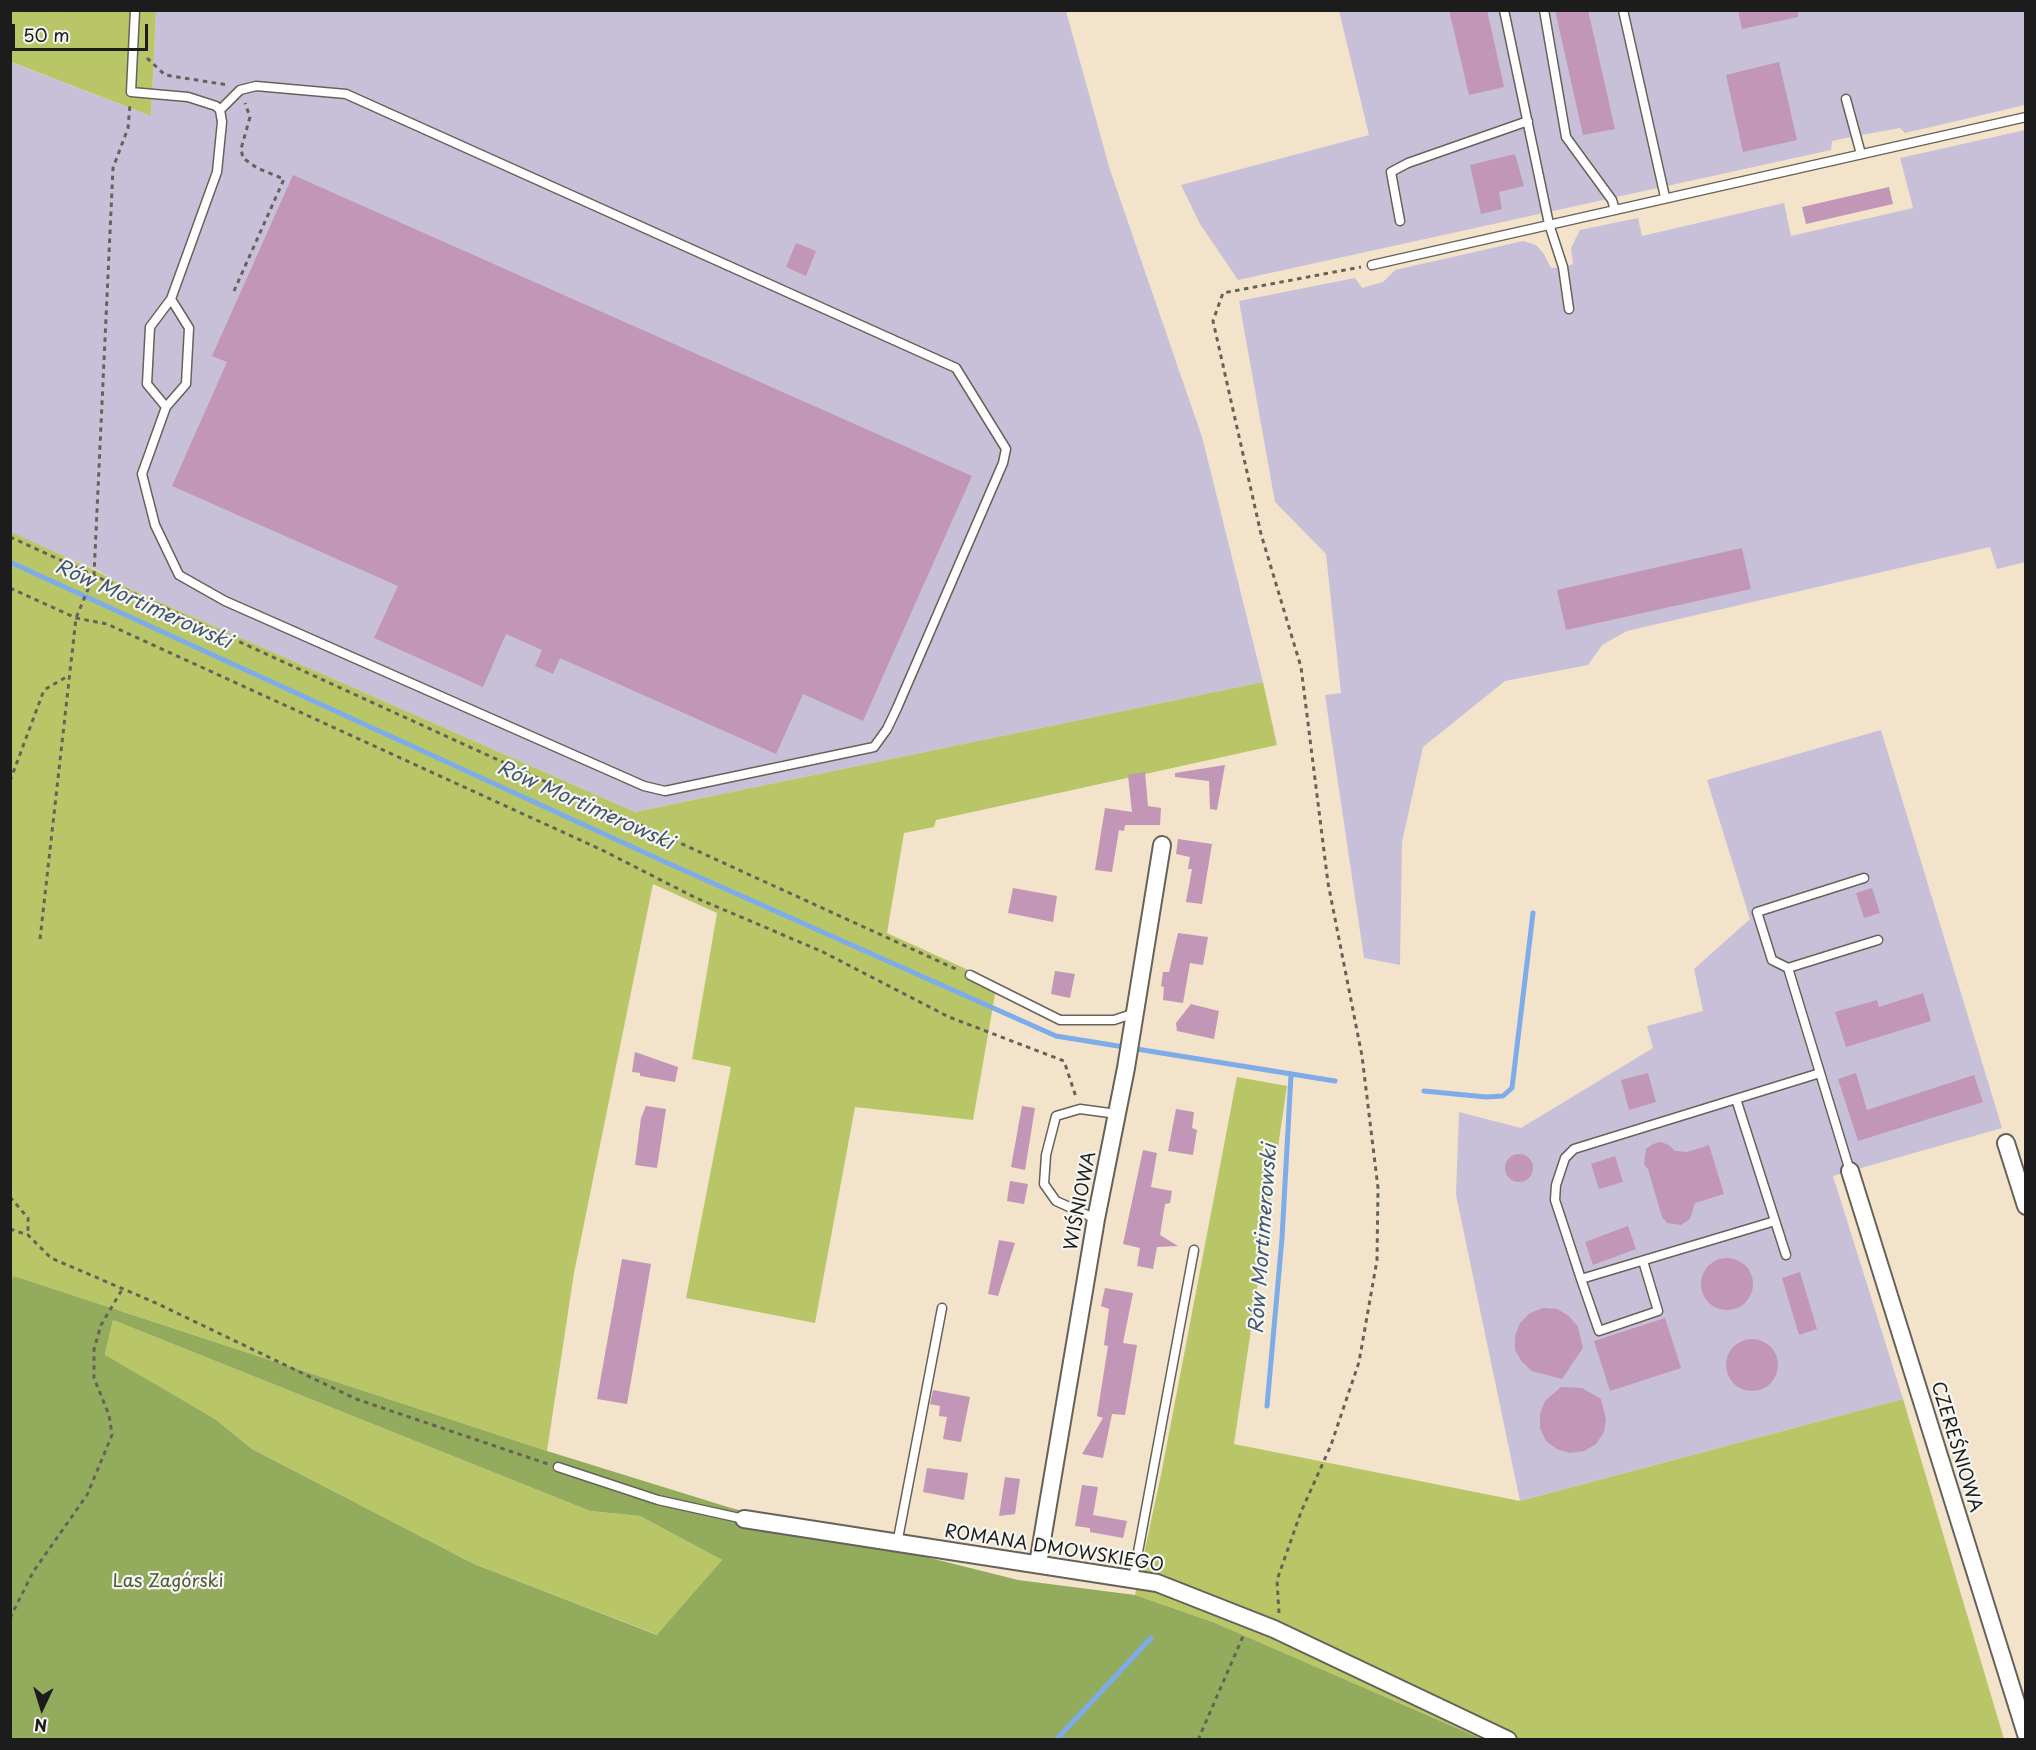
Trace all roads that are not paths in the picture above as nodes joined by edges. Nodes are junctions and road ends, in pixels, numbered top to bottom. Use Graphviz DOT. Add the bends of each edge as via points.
graph roads {
  1 [pos="135,10"];
  2 [pos="1504,10"];
  3 [pos="1544,10"];
  4 [pos="1623,10"];
  5 [pos="1846,99"];
  6 [pos="220,110"];
  7 [pos="2025,117"];
  8 [pos="1528,121"];
  9 [pos="1861,154"];
  10 [pos="1665,197"];
  11 [pos="1614,210"];
  12 [pos="1400,221"];
  13 [pos="1549,224"];
  14 [pos="1372,265"];
  15 [pos="171,299"];
  16 [pos="1569,309"];
  17 [pos="166,407"];
  18 [pos="1162,845"];
  19 [pos="1864,878"];
  20 [pos="1878,940"];
  21 [pos="1788,968"];
  22 [pos="970,975"];
  23 [pos="1135,1013"];
  24 [pos="1820,1073"];
  25 [pos="1736,1099"];
  26 [pos="1117,1114"];
  27 [pos="2006,1143"];
  28 [pos="1850,1171"];
  29 [pos="2025,1206"];
  30 [pos="1096,1219"];
  31 [pos="1775,1221"];
  32 [pos="1194,1250"];
  33 [pos="1786,1255"];
  34 [pos="1643,1261"];
  35 [pos="1581,1279"];
  36 [pos="942,1308"];
  37 [pos="558,1467"];
  38 [pos="744,1519"];
  39 [pos="897,1544"];
  40 [pos="1038,1564"];
  41 [pos="1133,1579"];
  42 [pos="2025,1734"];
  43 [pos="1508,1740"];
  1 -- 6 [label="lane" via="131,92 188,97"];
  2 -- 8 [label="lane"];
  3 -- 11 [label="lane" via="1566,137 1612,200"];
  4 -- 10 [label="lane"];
  5 -- 9 [label="lane"];
  6 -- 15 [label="lane" via="217,172"];
  6 -- 17 [label="lane" via="240,90 256,86 346,94 956,368 1006,449 897,708 874,747 665,791 644,786 429,693 225,601 179,575 155,525 142,474"];
  7 -- 9 [label="lane"];
  8 -- 12 [label="lane" via="1391,172"];
  8 -- 13 [label="lane"];
  9 -- 10 [label="lane"];
  10 -- 11 [label="lane"];
  11 -- 13 [label="lane"];
  13 -- 14 [label="lane"];
  13 -- 16 [label="lane" via="1563,267"];
  15 -- 17 [label="lane" via="189,328 186,384"];
  15 -- 17 [label="lane" via="150,327 147,384"];
  18 -- 23 [label="street, WIŚNIOWA"];
  19 -- 21 [label="lane" via="1757,912 1772,960"];
  20 -- 21 [label="lane"];
  21 -- 24 [label="lane"];
  22 -- 23 [label="lane" via="1060,1020 1113,1020"];
  23 -- 26 [label="street, WIŚNIOWA"];
  24 -- 25 [label="lane"];
  24 -- 28 [label="lane"];
  25 -- 31 [label="lane"];
  25 -- 35 [label="lane" via="1574,1149 1565,1158 1556,1185 1556,1200"];
  26 -- 30 [label="street, WIŚNIOWA"];
  26 -- 30 [label="lane" via="1080,1109 1056,1116 1046,1155 1044,1184 1056,1201"];
  27 -- 29 [label="street"];
  28 -- 42 [label="street, CZEREŚNIOWA"];
  30 -- 40 [label="street, WIŚNIOWA"];
  31 -- 33 [label="lane"];
  31 -- 34 [label="lane"];
  32 -- 41 [label="lane"];
  34 -- 35 [label="lane"];
  34 -- 35 [label="lane" via="1658,1311 1599,1331"];
  36 -- 39 [label="lane"];
  37 -- 38 [label="lane" via="658,1500"];
  38 -- 39 [label="street, ROMANA DMOWSKIEGO"];
  39 -- 40 [label="street, ROMANA DMOWSKIEGO"];
  40 -- 41 [label="street, ROMANA DMOWSKIEGO"];
  41 -- 43 [label="street, ROMANA DMOWSKIEGO" via="1157,1583 1274,1629"];
}
